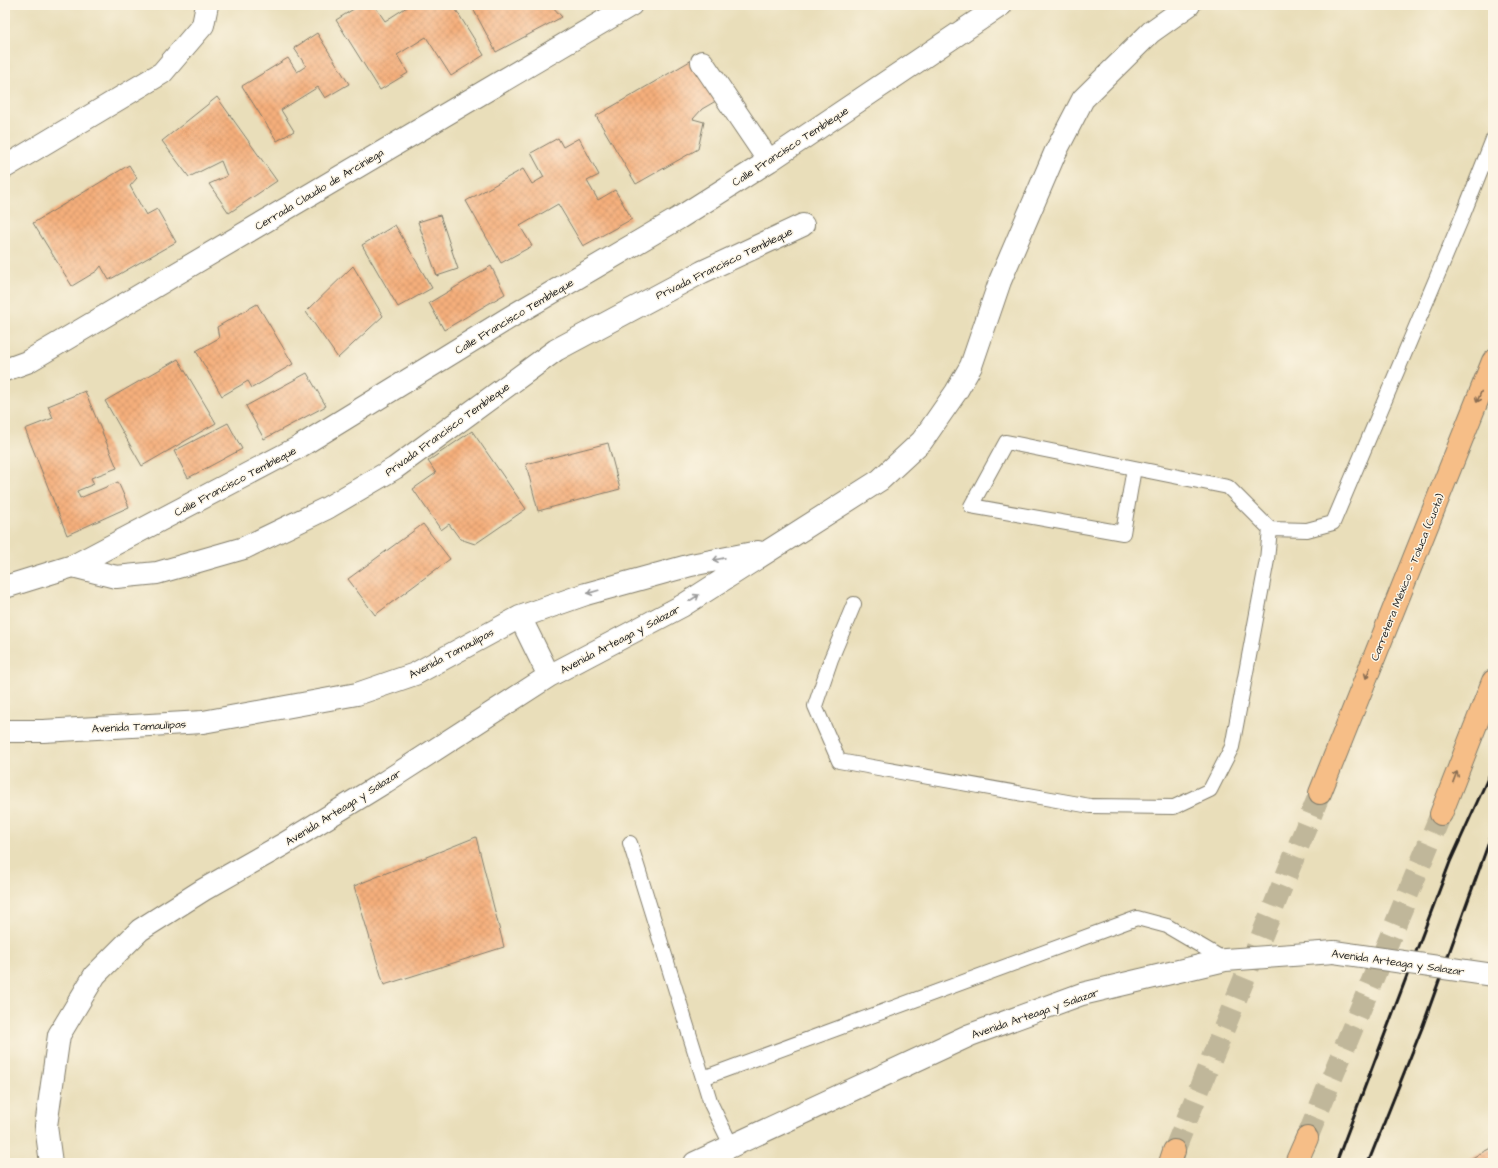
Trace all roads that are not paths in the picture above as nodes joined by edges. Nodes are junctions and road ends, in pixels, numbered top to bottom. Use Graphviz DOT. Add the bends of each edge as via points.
graph roads {
  1 [pos="207,5"];
  2 [pos="631,5"];
  3 [pos="1001,5"];
  4 [pos="1189,5"];
  5 [pos="702,62"];
  6 [pos="1493,139"];
  7 [pos="769,161"];
  8 [pos="5,167"];
  9 [pos="803,225"];
  10 [pos="1493,360"];
  11 [pos="5,370"];
  12 [pos="1134,468"];
  13 [pos="1270,529"];
  14 [pos="771,549"];
  15 [pos="73,566"];
  16 [pos="5,587"];
  17 [pos="854,604"];
  18 [pos="520,617"];
  19 [pos="549,676"];
  20 [pos="1493,680"];
  21 [pos="5,731"];
  22 [pos="1320,793"];
  23 [pos="1441,814"];
  24 [pos="630,843"];
  25 [pos="1225,960"];
  26 [pos="1493,976"];
  27 [pos="702,1078"];
  28 [pos="1307,1138"];
  29 [pos="732,1147"];
  30 [pos="51,1163"];
  31 [pos="695,1163"];
  32 [pos="1296,1163"];
  1 -- 8 [label="street" via="203,25 162,73"];
  2 -- 11 [label="street, Cerrada Claudio de Arciniega" via="27,362"];
  3 -- 7 [label="street, Calle Francisco Tembleque"];
  4 -- 14 [label="street, Avenida Arteaga y Salazar" via="1151,32 1083,99 1055,153 1009,260 971,366 922,440 880,480"];
  5 -- 7 [label="street"];
  6 -- 13 [label="lane" via="1332,523 1307,530"];
  7 -- 15 [label="street, Calle Francisco Tembleque" via="299,447"];
  9 -- 15 [label="street, Privada Francisco Tembleque" via="702,272 556,350 395,468 327,508 244,548 157,573 116,577"];
  10 -- 22 [label="highway, Carretera México - Toluca (Cuota), one-way"];
  12 -- 12 [label="lane" via="1006,442 971,506 1123,533"];
  12 -- 13 [label="lane" via="1228,487"];
  13 -- 17 [label="lane" via="1267,560 1232,747 1210,790 1174,807 1090,806 839,761 815,706"];
  14 -- 18 [label="street, Avenida Tamaulipas, one-way" via="691,565 586,594"];
  19 -- 14 [label="street, Avenida Arteaga y Salazar, one-way" via="682,606"];
  15 -- 16 [label="street, Calle Francisco Tembleque"];
  18 -- 19 [label="street"];
  18 -- 21 [label="street, Avenida Tamaulipas" via="415,674 357,694 203,722"];
  19 -- 30 [label="street, Avenida Arteaga y Salazar" via="385,782 140,930 95,975 59,1035 46,1126"];
  23 -- 20 [label="highway, one-way"];
  24 -- 27 [label="lane"];
  25 -- 26 [label="street, Avenida Arteaga y Salazar, bridge" via="1334,952"];
  25 -- 27 [label="lane" via="1167,926 1137,918"];
  25 -- 29 [label="street, Avenida Arteaga y Salazar" via="1082,994 970,1035"];
  27 -- 29 [label="lane" via="711,1104"];
  28 -- 32 [label="highway"];
  29 -- 31 [label="street, Avenida Arteaga y Salazar"];
}
